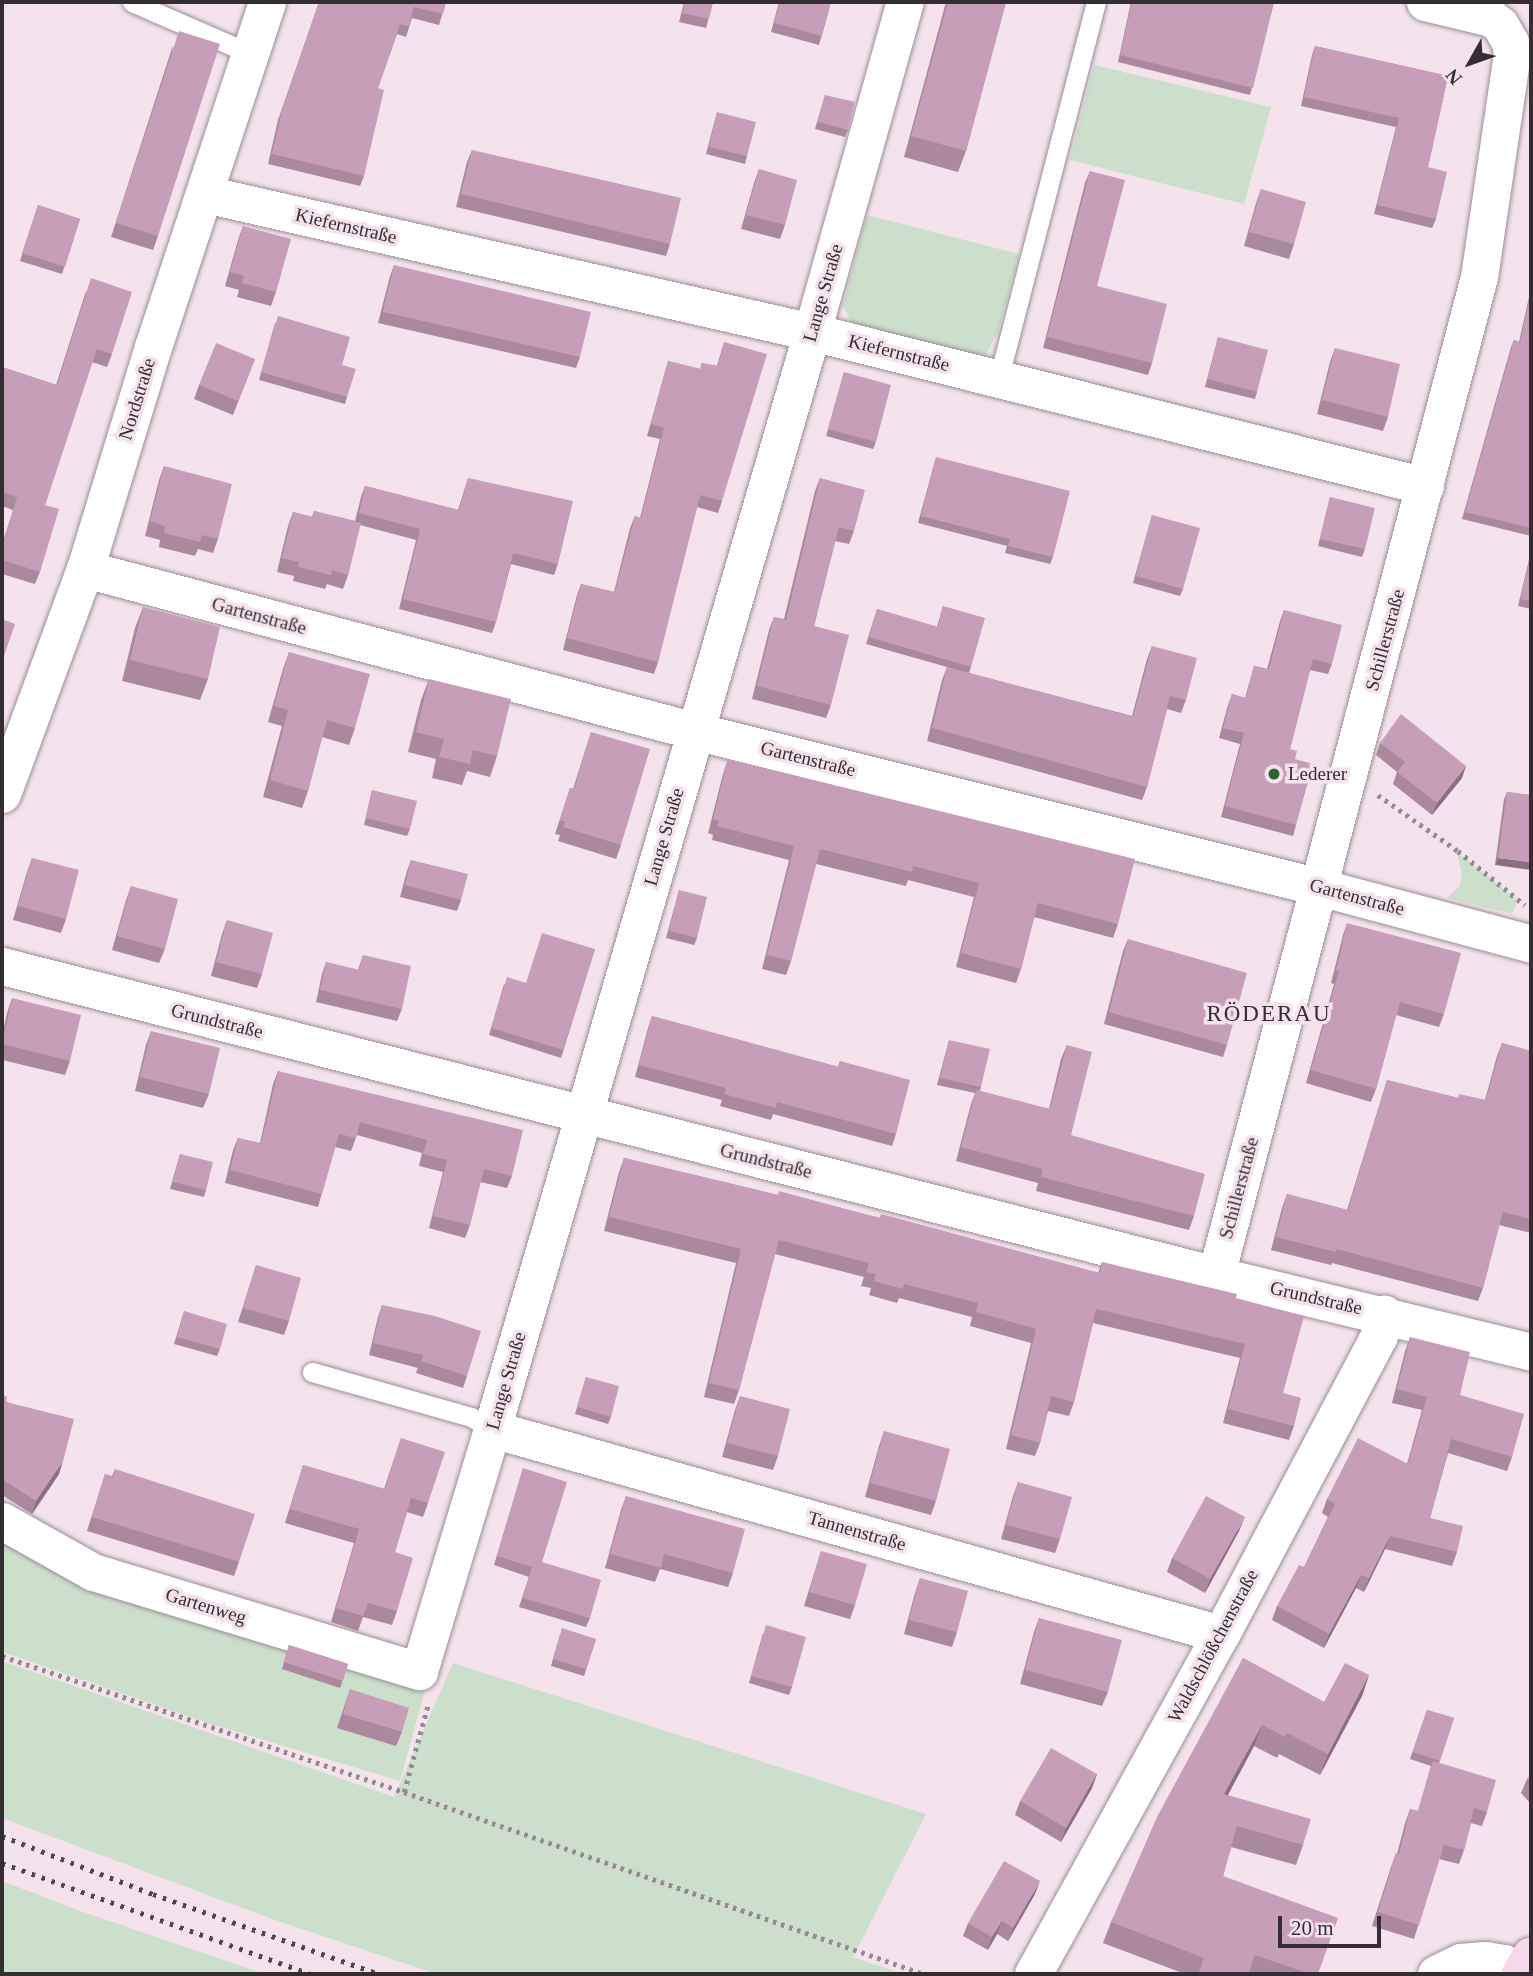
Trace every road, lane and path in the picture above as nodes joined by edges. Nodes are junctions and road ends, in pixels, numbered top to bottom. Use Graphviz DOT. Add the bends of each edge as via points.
graph roads {
  1 [pos="132,2"];
  2 [pos="267,2"];
  3 [pos="905,2"];
  4 [pos="1097,2"];
  5 [pos="1425,2"];
  6 [pos="249,53"];
  7 [pos="205,194"];
  8 [pos="812,332"];
  9 [pos="999,377"];
  10 [pos="1425,486"];
  11 [pos="85,569"];
  12 [pos="695,731"];
  13 [pos="1349,779"];
  14 [pos="2,794"];
  15 [pos="1320,887"];
  16 [pos="1531,910"];
  17 [pos="1531,944"];
  18 [pos="2,966"];
  19 [pos="582,1115"];
  20 [pos="1216,1275"];
  21 [pos="1384,1314"];
  22 [pos="1531,1352"];
  23 [pos="312,1372"];
  24 [pos="492,1429"];
  25 [pos="2,1521"];
  26 [pos="1221,1634"];
  27 [pos="2,1657"];
  28 [pos="419,1671"];
  29 [pos="404,1792"];
  30 [pos="1531,1957"];
  31 [pos="924,1974"];
  32 [pos="1033,1974"];
  33 [pos="1436,1974"];
  34 [pos="1521,1974"];
  1 -- 6 [label="lane"];
  2 -- 6 [label="street, Nordstraße"];
  3 -- 8 [label="street, Lange Straße"];
  4 -- 9 [label="lane"];
  5 -- 10 [label="street, Schillerstraße" via="1479,14 1500,25 1512,54 1479,277"];
  6 -- 7 [label="street, Nordstraße"];
  7 -- 8 [label="street, Kiefernstraße"];
  7 -- 11 [label="street, Nordstraße"];
  8 -- 9 [label="street, Kiefernstraße"];
  8 -- 12 [label="street, Lange Straße"];
  9 -- 10 [label="street, Kiefernstraße"];
  10 -- 13 [label="street, Schillerstraße"];
  11 -- 12 [label="street, Gartenstraße"];
  11 -- 14 [label="street, Nordstraße"];
  12 -- 15 [label="street, Gartenstraße"];
  12 -- 19 [label="street, Lange Straße"];
  13 -- 15 [label="street, Schillerstraße"];
  13 -- 16 [label="path" via="1433,834"];
  15 -- 17 [label="street, Gartenstraße"];
  15 -- 20 [label="street, Schillerstraße"];
  18 -- 19 [label="street, Grundstraße"];
  19 -- 20 [label="street, Grundstraße"];
  19 -- 24 [label="street, Lange Straße"];
  20 -- 21 [label="street, Grundstraße"];
  21 -- 22 [label="street, Grundstraße"];
  21 -- 26 [label="street, Waldschlößchenstraße" via="1379,1335"];
  23 -- 24 [label="lane" via="471,1417"];
  24 -- 26 [label="street, Tannenstraße"];
  24 -- 28 [label="street, Lange Straße"];
  25 -- 28 [label="street, Gartenweg" via="93,1572"];
  26 -- 32 [label="street, Waldschlößchenstraße"];
  27 -- 29 [label="path"];
  28 -- 29 [label="path" via="435,1679"];
  29 -- 31 [label="path"];
  30 -- 34 [label="street"];
  33 -- 34 [label="street" via="1461,1962 1485,1960 1504,1963"];
}
